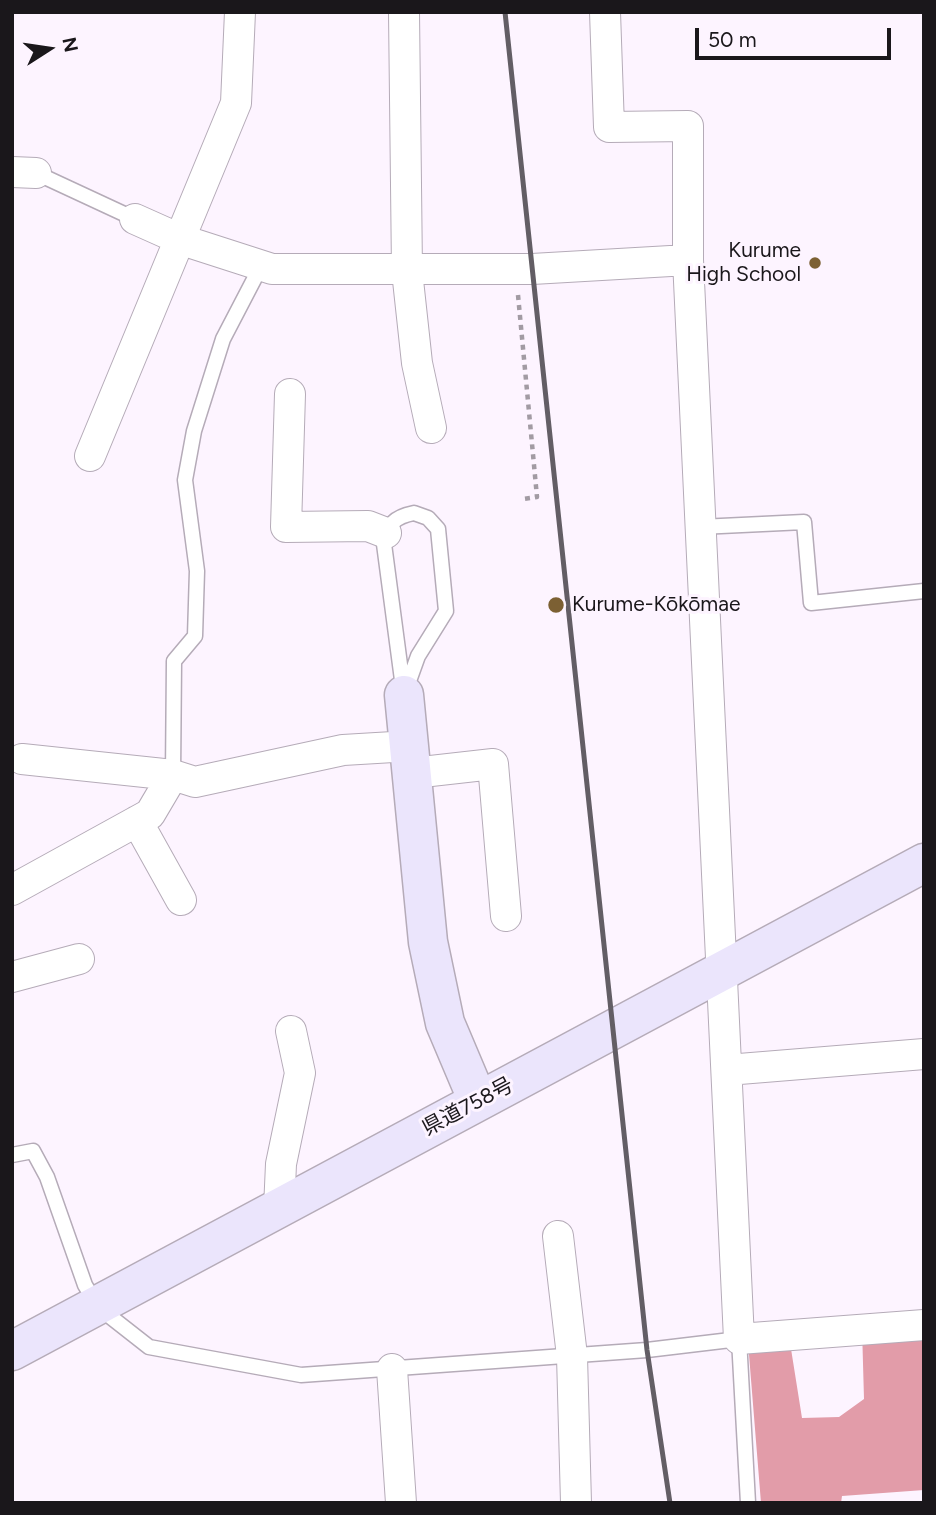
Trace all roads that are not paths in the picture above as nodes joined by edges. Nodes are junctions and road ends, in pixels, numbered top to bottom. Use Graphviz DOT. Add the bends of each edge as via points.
graph roads {
  1 [pos="240,12"];
  2 [pos="404,12"];
  3 [pos="605,12"];
  4 [pos="24,173"];
  5 [pos="135,219"];
  6 [pos="182,240"];
  7 [pos="688,260"];
  8 [pos="261,266"];
  9 [pos="407,271"];
  10 [pos="290,394"];
  11 [pos="431,428"];
  12 [pos="90,456"];
  13 [pos="700,527"];
  14 [pos="386,533"];
  15 [pos="924,591"];
  16 [pos="404,695"];
  17 [pos="22,759"];
  18 [pos="412,759"];
  19 [pos="173,775"];
  20 [pos="137,821"];
  21 [pos="924,863"];
  22 [pos="12,890"];
  23 [pos="181,900"];
  24 [pos="506,916"];
  25 [pos="79,959"];
  26 [pos="721,973"];
  27 [pos="12,977"];
  28 [pos="290,1031"];
  29 [pos="924,1054"];
  30 [pos="727,1070"];
  31 [pos="478,1101"];
  32 [pos="12,1154"];
  33 [pos="279,1209"];
  34 [pos="558,1236"];
  35 [pos="98,1307"];
  36 [pos="924,1325"];
  37 [pos="739,1339"];
  38 [pos="12,1351"];
  39 [pos="572,1356"];
  40 [pos="391,1369"];
  41 [pos="401,1503"];
  42 [pos="576,1503"];
  43 [pos="748,1503"];
  1 -- 6 [label="street" via="236,103"];
  2 -- 9 [label="street"];
  3 -- 7 [label="street" via="609,127 688,127"];
  4 -- 5 [label="lane"];
  5 -- 6 [label="street"];
  6 -- 8 [label="street"];
  6 -- 12 [label="street"];
  7 -- 9 [label="street"];
  7 -- 13 [label="street"];
  8 -- 9 [label="street"];
  8 -- 19 [label="lane" via="223,339 194,431 185,480 197,571 195,636 174,661"];
  9 -- 11 [label="street" via="417,363"];
  10 -- 14 [label="street" via="286,527 368,526"];
  13 -- 15 [label="lane" via="804,522 811,603"];
  13 -- 26 [label="street"];
  14 -- 16 [label="lane"];
  14 -- 16 [label="lane" via="396,517 414,513 428,518 438,529 446,611 418,656"];
  16 -- 18 [label="main road"];
  17 -- 19 [label="street"];
  18 -- 19 [label="street" via="343,750 195,782"];
  18 -- 24 [label="street" via="493,764"];
  18 -- 31 [label="main road" via="428,942 445,1023"];
  19 -- 20 [label="street" via="150,814"];
  20 -- 22 [label="street"];
  20 -- 23 [label="street"];
  21 -- 26 [label="main road, 県道758号"];
  25 -- 27 [label="street"];
  26 -- 30 [label="street"];
  26 -- 31 [label="main road, 県道758号"];
  28 -- 33 [label="street" via="300,1073 281,1164"];
  29 -- 30 [label="street"];
  30 -- 37 [label="street"];
  31 -- 33 [label="main road, 県道758号"];
  32 -- 35 [label="lane" via="33,1151 47,1177 85,1285"];
  33 -- 35 [label="main road, 県道758号"];
  34 -- 39 [label="street"];
  35 -- 38 [label="main road, 県道758号"];
  35 -- 40 [label="lane" via="149,1347 302,1375"];
  36 -- 37 [label="street"];
  37 -- 39 [label="lane"];
  37 -- 43 [label="lane"];
  39 -- 40 [label="lane"];
  39 -- 42 [label="street"];
  40 -- 41 [label="street"];
}
